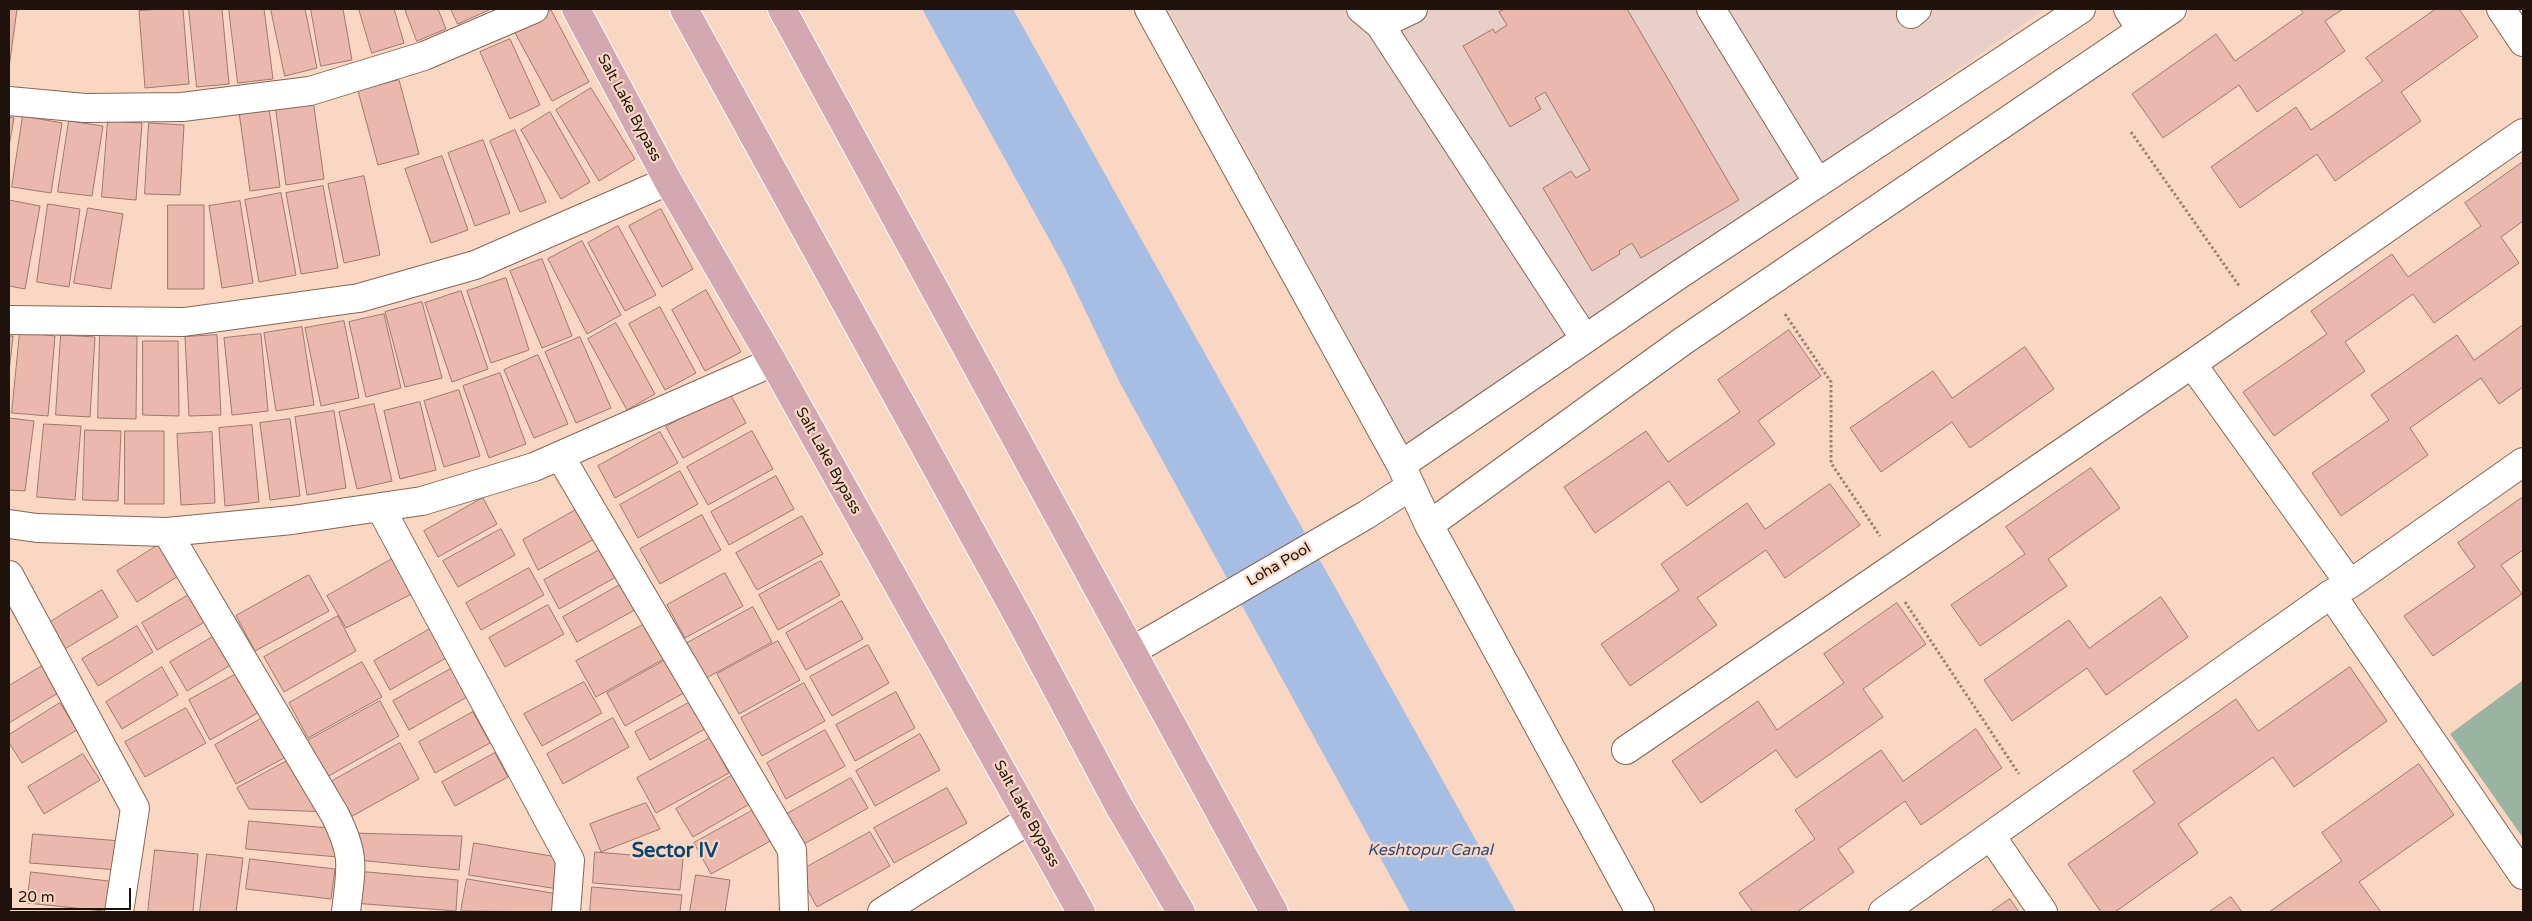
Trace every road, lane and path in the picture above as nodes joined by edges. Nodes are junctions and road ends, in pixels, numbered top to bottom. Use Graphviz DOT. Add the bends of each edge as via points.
graph roads {
  1 [pos="534,9"];
  2 [pos="576,9"];
  3 [pos="684,9"];
  4 [pos="782,9"];
  5 [pos="1149,9"];
  6 [pos="1413,9"];
  7 [pos="1711,9"];
  8 [pos="2081,9"];
  9 [pos="2172,9"];
  10 [pos="2501,9"];
  11 [pos="1371,17"];
  12 [pos="2135,19"];
  13 [pos="2523,42"];
  14 [pos="9,101"];
  15 [pos="2131,132"];
  16 [pos="2523,133"];
  17 [pos="668,181"];
  18 [pos="1818,183"];
  19 [pos="2260,316"];
  20 [pos="9,320"];
  21 [pos="1586,339"];
  22 [pos="773,362"];
  23 [pos="2192,364"];
  24 [pos="560,456"];
  25 [pos="2523,462"];
  26 [pos="1406,476"];
  27 [pos="380,507"];
  28 [pos="9,524"];
  29 [pos="1429,525"];
  30 [pos="167,532"];
  31 [pos="9,575"];
  32 [pos="2340,589"];
  33 [pos="1132,651"];
  34 [pos="1626,750"];
  35 [pos="1029,820"];
  36 [pos="1991,836"];
  37 [pos="2523,875"];
  38 [pos="119,912"];
  39 [pos="346,912"];
  40 [pos="566,912"];
  41 [pos="794,912"];
  42 [pos="882,912"];
  43 [pos="1081,912"];
  44 [pos="1181,912"];
  45 [pos="1274,912"];
  46 [pos="1640,912"];
  47 [pos="1882,912"];
  48 [pos="2043,912"];
  1 -- 14 [label="street" via="424,56 310,91 182,107 85,108"];
  2 -- 17 [label="main road, Salt Lake Bypass"];
  3 -- 44 [label="main road" via="1015,610 1120,808"];
  4 -- 33 [label="main road"];
  5 -- 26 [label="street"];
  6 -- 11 [label="street"];
  7 -- 18 [label="street"];
  8 -- 18 [label="street, Loha Pool"];
  9 -- 12 [label="street"];
  10 -- 13 [label="street"];
  11 -- 21 [label="street"];
  12 -- 29 [label="street" via="1682,340"];
  15 -- 19 [label="path"];
  16 -- 19 [label="street"];
  17 -- 20 [label="street" via="475,265 359,298 184,322"];
  17 -- 22 [label="main road, Salt Lake Bypass"];
  18 -- 21 [label="street, Loha Pool"];
  19 -- 23 [label="street"];
  21 -- 26 [label="street, Loha Pool"];
  22 -- 24 [label="street"];
  22 -- 35 [label="main road, Salt Lake Bypass"];
  23 -- 32 [label="street"];
  23 -- 34 [label="street"];
  24 -- 27 [label="street" via="422,501"];
  24 -- 41 [label="street" via="792,850"];
  25 -- 32 [label="street"];
  26 -- 29 [label="street"];
  26 -- 33 [label="street, Loha Pool" via="1366,515"];
  27 -- 30 [label="street" via="292,520"];
  27 -- 40 [label="street" via="570,860"];
  28 -- 30 [label="street" via="37,528"];
  29 -- 46 [label="street"];
  30 -- 39 [label="street" via="348,842 352,864"];
  31 -- 38 [label="street" via="136,808"];
  32 -- 36 [label="street"];
  32 -- 37 [label="street"];
  33 -- 45 [label="main road"];
  35 -- 42 [label="street"];
  35 -- 43 [label="main road, Salt Lake Bypass"];
  36 -- 47 [label="street"];
  36 -- 48 [label="street"];
}
